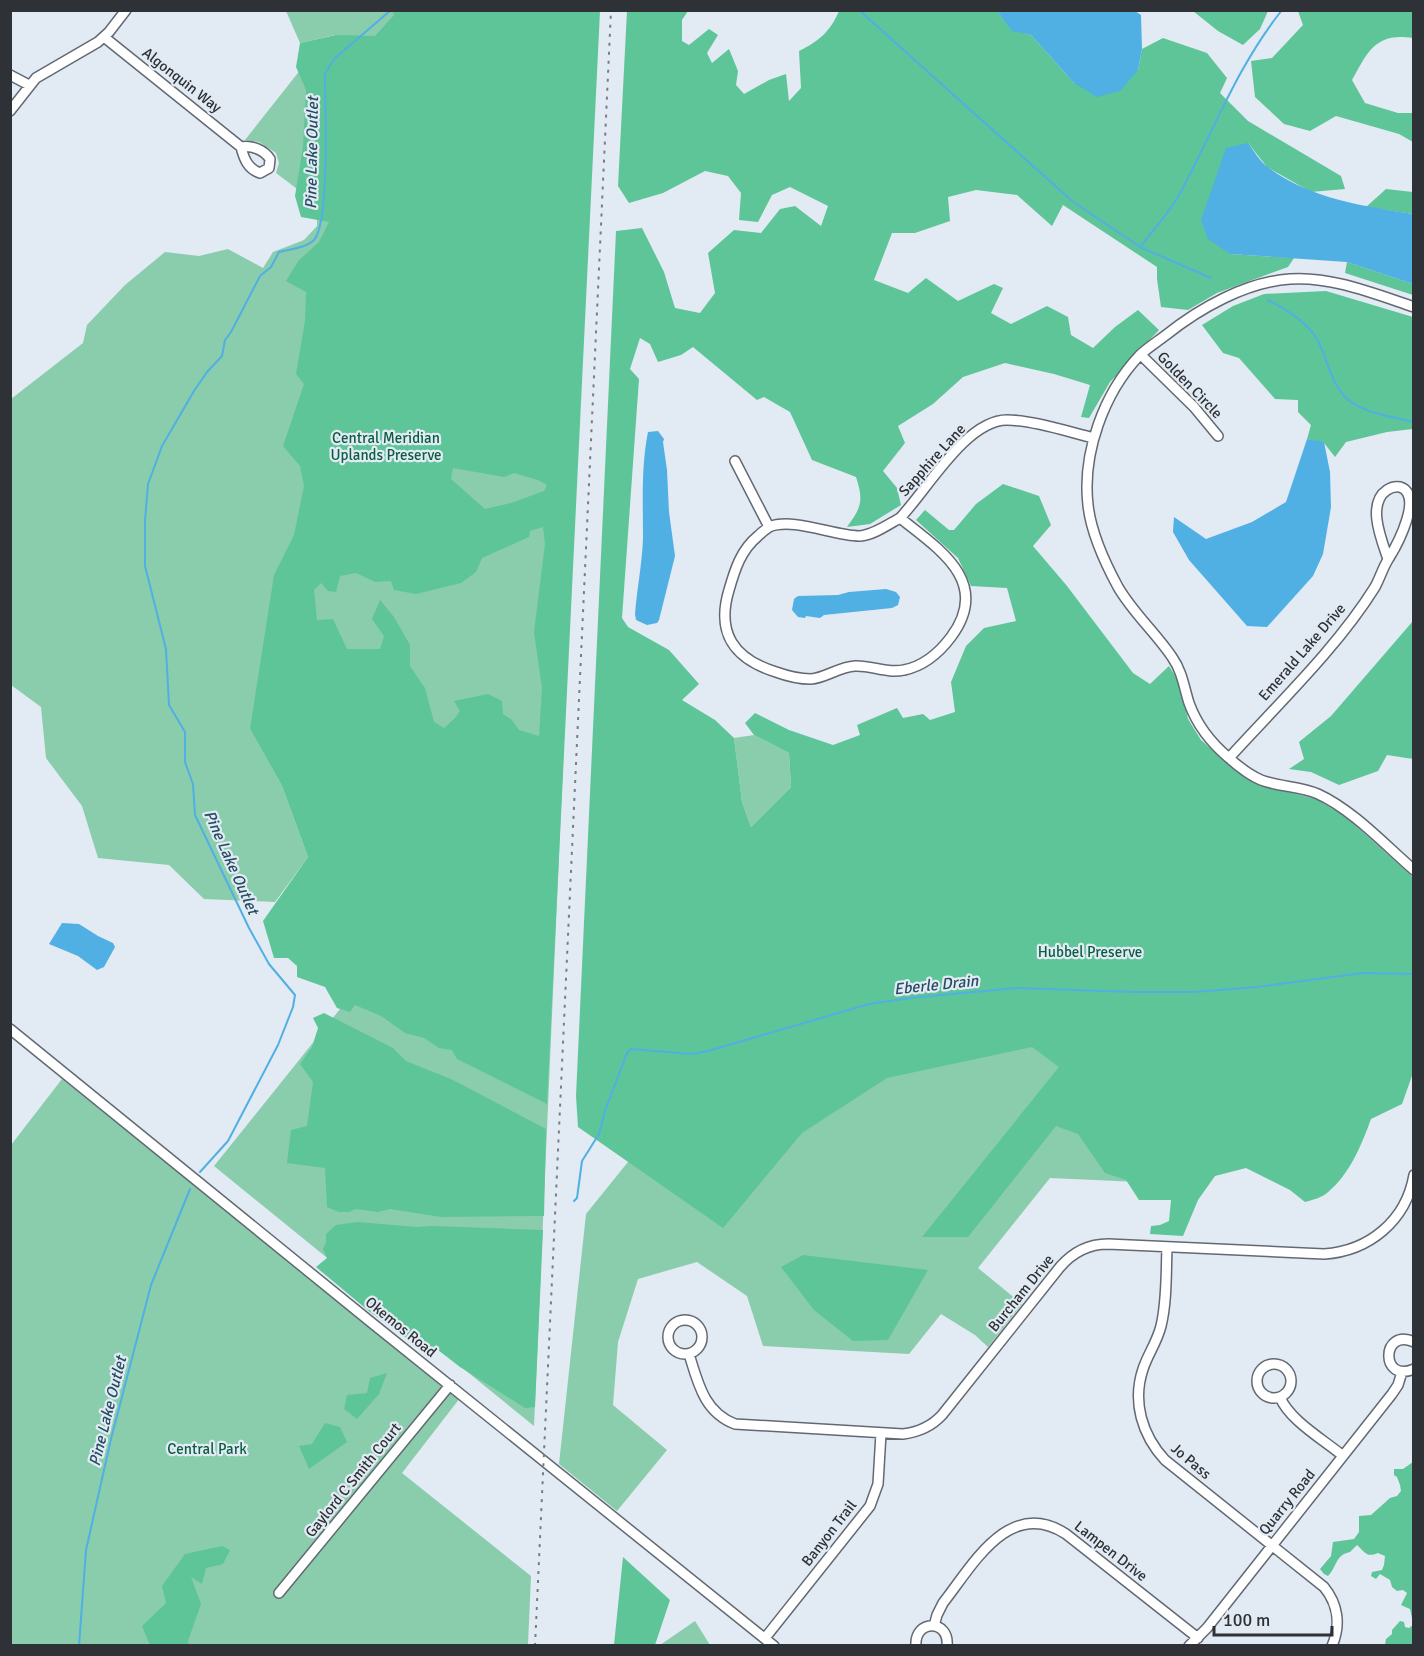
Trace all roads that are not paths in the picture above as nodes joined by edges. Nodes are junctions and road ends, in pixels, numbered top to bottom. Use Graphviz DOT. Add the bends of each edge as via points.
graph roads {
  1 [pos="126,10"];
  2 [pos="104,38"];
  3 [pos="10,75"];
  4 [pos="29,85"];
  5 [pos="10,111"];
  6 [pos="241,147"];
  7 [pos="1413,307"];
  8 [pos="1141,355"];
  9 [pos="1218,436"];
  10 [pos="1094,438"];
  11 [pos="735,461"];
  12 [pos="900,518"];
  13 [pos="769,527"];
  14 [pos="1388,559"];
  15 [pos="1229,758"];
  16 [pos="1413,870"];
  17 [pos="10,1029"];
  18 [pos="1413,1175"];
  19 [pos="1167,1247"];
  20 [pos="1413,1342"];
  21 [pos="689,1354"];
  22 [pos="1413,1369"];
  23 [pos="1402,1372"];
  24 [pos="450,1385"];
  25 [pos="1281,1397"];
  26 [pos="881,1433"];
  27 [pos="1343,1456"];
  28 [pos="1272,1545"];
  29 [pos="279,1593"];
  30 [pos="934,1626"];
  31 [pos="765,1638"];
  32 [pos="1198,1638"];
  33 [pos="774,1646"];
  34 [pos="916,1646"];
  35 [pos="947,1646"];
  36 [pos="1189,1646"];
  37 [pos="1332,1646"];
  1 -- 2 [label="street"];
  2 -- 4 [label="street" via="50,68"];
  2 -- 6 [label="street, Algonquin Way"];
  3 -- 4 [label="street"];
  4 -- 5 [label="street"];
  7 -- 8 [label="street" via="1319,281 1269,282 1212,304"];
  8 -- 9 [label="street, Golden Circle"];
  8 -- 10 [label="street" via="1116,387"];
  10 -- 12 [label="street, Sapphire Lane" via="1020,421 994,421 970,436"];
  10 -- 15 [label="street" via="1088,505 1109,570 1131,608 1171,655 1206,734"];
  11 -- 13 [label="street"];
  12 -- 13 [label="street, Sapphire Lane" via="860,536 793,525"];
  12 -- 13 [label="street, Sapphire Lane" via="945,554 961,576 966,594 956,631 944,647 912,669 849,667 814,678 756,665 733,645 726,631 723,613 741,555"];
  14 -- 14 [label="street, Emerald Lake Drive" via="1412,514 1410,496 1400,487 1382,494 1377,507 1377,522"];
  14 -- 15 [label="street, Emerald Lake Drive" via="1376,585 1329,648"];
  15 -- 16 [label="street" via="1262,780 1317,793 1329,800"];
  17 -- 24 [label="street, Okemos Road"];
  18 -- 19 [label="street, Burcham Drive" via="1406,1200 1393,1221 1372,1239 1346,1251 1324,1254"];
  19 -- 26 [label="street, Burcham Drive" via="1101,1244 1075,1253 937,1420 910,1433"];
  19 -- 28 [label="street, Jo Pass" via="1162,1322 1139,1390 1144,1428 1165,1460"];
  20 -- 23 [label="street" via="1398,1340 1389,1349 1389,1362"];
  21 -- 26 [label="street, Burcham Drive" via="706,1401 728,1421 743,1426"];
  22 -- 23 [label="street"];
  23 -- 27 [label="street, Quarry Road" via="1396,1390"];
  24 -- 29 [label="street, Gaylord C Smith Court"];
  24 -- 31 [label="street, Okemos Road"];
  25 -- 27 [label="street" via="1293,1416"];
  26 -- 31 [label="street, Banyon Trail" via="878,1484 870,1506"];
  27 -- 28 [label="street, Quarry Road"];
  28 -- 32 [label="street, Quarry Road"];
  28 -- 37 [label="street, Jo Pass" via="1319,1582 1332,1598 1338,1625"];
  30 -- 32 [label="street, Lampen Drive" via="943,1603 993,1540 1012,1527 1034,1523 1065,1534"];
  30 -- 34 [label="street, Lampen Drive" via="919,1631"];
  30 -- 35 [label="street" via="945,1632"];
  31 -- 33 [label="street, Okemos Road"];
  32 -- 36 [label="street, Quarry Road"];
}
